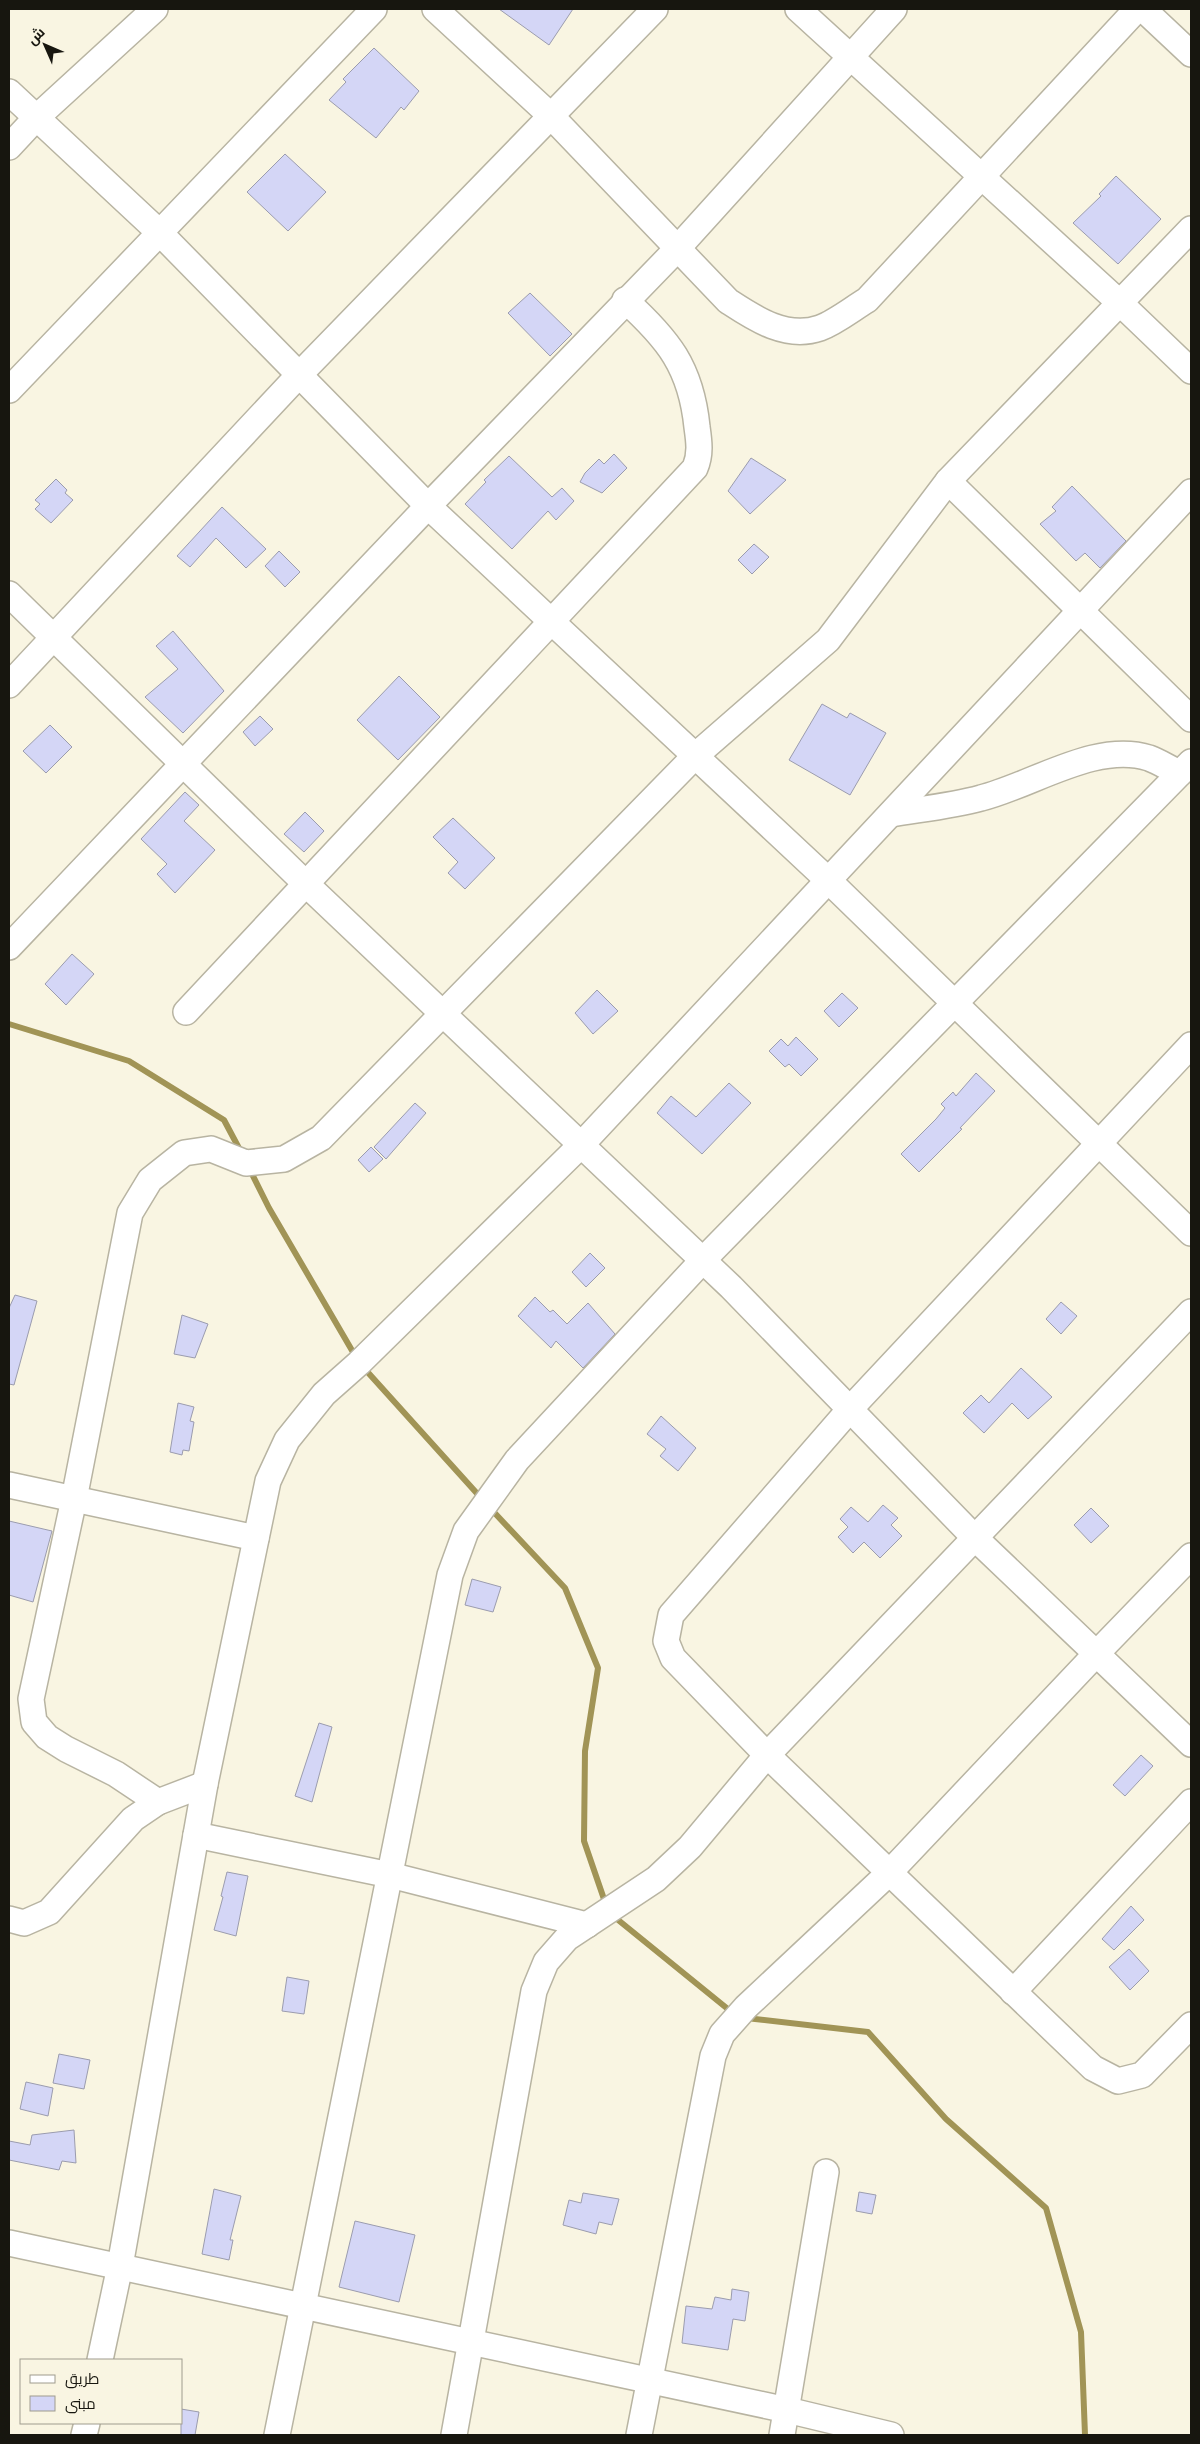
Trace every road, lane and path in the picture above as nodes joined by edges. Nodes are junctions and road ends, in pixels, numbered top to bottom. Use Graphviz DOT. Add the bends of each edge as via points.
graph roads {
  1 [pos="155,9"];
  2 [pos="374,9"];
  3 [pos="435,9"];
  4 [pos="655,9"];
  5 [pos="798,9"];
  6 [pos="894,9"];
  7 [pos="1137,9"];
  8 [pos="1143,9"];
  9 [pos="1191,54"];
  10 [pos="850,57"];
  11 [pos="9,92"];
  12 [pos="550,115"];
  13 [pos="36,118"];
  14 [pos="9,147"];
  15 [pos="982,176"];
  16 [pos="1191,229"];
  17 [pos="159,232"];
  18 [pos="677,249"];
  19 [pos="625,300"];
  20 [pos="1120,303"];
  21 [pos="1191,371"];
  22 [pos="298,376"];
  23 [pos="9,390"];
  24 [pos="948,481"];
  25 [pos="1191,492"];
  26 [pos="428,506"];
  27 [pos="9,594"];
  28 [pos="1080,611"];
  29 [pos="551,620"];
  30 [pos="54,638"];
  31 [pos="9,685"];
  32 [pos="1191,719"];
  33 [pos="695,756"];
  34 [pos="183,764"];
  35 [pos="1186,768"];
  36 [pos="891,814"];
  37 [pos="829,881"];
  38 [pos="305,883"];
  39 [pos="9,947"];
  40 [pos="954,1002"];
  41 [pos="186,1012"];
  42 [pos="444,1014"];
  43 [pos="1191,1045"];
  44 [pos="1099,1142"];
  45 [pos="582,1144"];
  46 [pos="1191,1233"];
  47 [pos="703,1260"];
  48 [pos="1191,1312"];
  49 [pos="851,1408"];
  50 [pos="9,1485"];
  51 [pos="74,1499"];
  52 [pos="974,1537"];
  53 [pos="256,1538"];
  54 [pos="1191,1556"];
  55 [pos="1096,1654"];
  56 [pos="1191,1744"];
  57 [pos="767,1756"];
  58 [pos="205,1784"];
  59 [pos="158,1802"];
  60 [pos="1191,1802"];
  61 [pos="196,1835"];
  62 [pos="890,1873"];
  63 [pos="390,1875"];
  64 [pos="9,1920"];
  65 [pos="587,1925"];
  66 [pos="1013,1992"];
  67 [pos="1191,2025"];
  68 [pos="826,2172"];
  69 [pos="9,2243"];
  70 [pos="120,2266"];
  71 [pos="303,2306"];
  72 [pos="472,2341"];
  73 [pos="100,2359"];
  74 [pos="649,2380"];
  75 [pos="787,2410"];
  76 [pos="278,2435"];
  77 [pos="454,2435"];
  78 [pos="639,2435"];
  79 [pos="782,2435"];
  80 [pos="891,2435"];
  1 -- 13 [label="street"];
  2 -- 17 [label="street"];
  3 -- 12 [label="street"];
  4 -- 12 [label="street"];
  5 -- 10 [label="street"];
  6 -- 10 [label="street"];
  7 -- 15 [label="street"];
  8 -- 9 [label="street"];
  10 -- 15 [label="street"];
  10 -- 18 [label="street"];
  11 -- 13 [label="street"];
  12 -- 18 [label="street"];
  12 -- 22 [label="street"];
  13 -- 14 [label="street"];
  13 -- 17 [label="street"];
  15 -- 18 [label="street" via="866,300 819,328 785,331 752,317 728,301"];
  15 -- 20 [label="street"];
  16 -- 20 [label="street"];
  17 -- 22 [label="street"];
  17 -- 23 [label="street"];
  18 -- 19 [label="street"];
  19 -- 26 [label="street"];
  19 -- 29 [label="street" via="652,325 676,356 694,398 699,458 695,468"];
  20 -- 21 [label="street"];
  20 -- 24 [label="street"];
  22 -- 26 [label="street"];
  22 -- 30 [label="street"];
  24 -- 28 [label="street"];
  24 -- 33 [label="street" via="828,640"];
  25 -- 28 [label="street"];
  26 -- 29 [label="street"];
  26 -- 34 [label="street"];
  27 -- 30 [label="street"];
  28 -- 32 [label="street"];
  28 -- 36 [label="street"];
  29 -- 33 [label="street"];
  29 -- 38 [label="street"];
  30 -- 31 [label="street"];
  30 -- 34 [label="street"];
  33 -- 37 [label="street"];
  33 -- 42 [label="street"];
  34 -- 38 [label="street"];
  34 -- 39 [label="street"];
  35 -- 36 [label="street" via="1148,758 1114,754 1088,758 981,798"];
  35 -- 40 [label="street"];
  36 -- 37 [label="street"];
  37 -- 40 [label="street"];
  37 -- 45 [label="street"];
  38 -- 41 [label="street"];
  38 -- 42 [label="street"];
  40 -- 44 [label="street"];
  40 -- 47 [label="street"];
  42 -- 45 [label="street"];
  42 -- 51 [label="street" via="321,1138 284,1159 246,1163 211,1149 184,1153 150,1180 130,1213"];
  43 -- 44 [label="street"];
  44 -- 46 [label="street"];
  44 -- 49 [label="street"];
  45 -- 47 [label="street"];
  45 -- 53 [label="street" via="324,1394 287,1440 268,1481"];
  47 -- 49 [label="street"];
  47 -- 63 [label="street" via="517,1460 466,1531 450,1575"];
  48 -- 52 [label="street"];
  49 -- 52 [label="street"];
  49 -- 57 [label="street" via="671,1615 666,1641 673,1658"];
  50 -- 51 [label="street"];
  51 -- 53 [label="street"];
  51 -- 59 [label="street" via="31,1699 34,1722 47,1737 116,1774"];
  52 -- 55 [label="street"];
  52 -- 57 [label="street"];
  53 -- 58 [label="street"];
  54 -- 55 [label="street"];
  55 -- 56 [label="street"];
  55 -- 62 [label="street"];
  57 -- 62 [label="street"];
  57 -- 65 [label="street" via="690,1847 656,1879"];
  58 -- 59 [label="street"];
  58 -- 61 [label="street"];
  59 -- 64 [label="street" via="133,1819 50,1912 24,1923"];
  60 -- 66 [label="street"];
  61 -- 63 [label="street"];
  61 -- 70 [label="street"];
  62 -- 66 [label="street"];
  62 -- 74 [label="street" via="746,2007 722,2034 713,2056"];
  63 -- 65 [label="street"];
  63 -- 71 [label="street"];
  65 -- 72 [label="street" via="567,1938 546,1962 534,1991"];
  66 -- 67 [label="street" via="1093,2068 1118,2082 1142,2075"];
  68 -- 75 [label="street"];
  69 -- 70 [label="street"];
  70 -- 71 [label="street"];
  70 -- 73 [label="street"];
  71 -- 72 [label="street"];
  71 -- 76 [label="street"];
  72 -- 74 [label="street"];
  72 -- 77 [label="street"];
  74 -- 75 [label="street"];
  74 -- 78 [label="street"];
  75 -- 79 [label="street"];
  75 -- 80 [label="street"];
}
